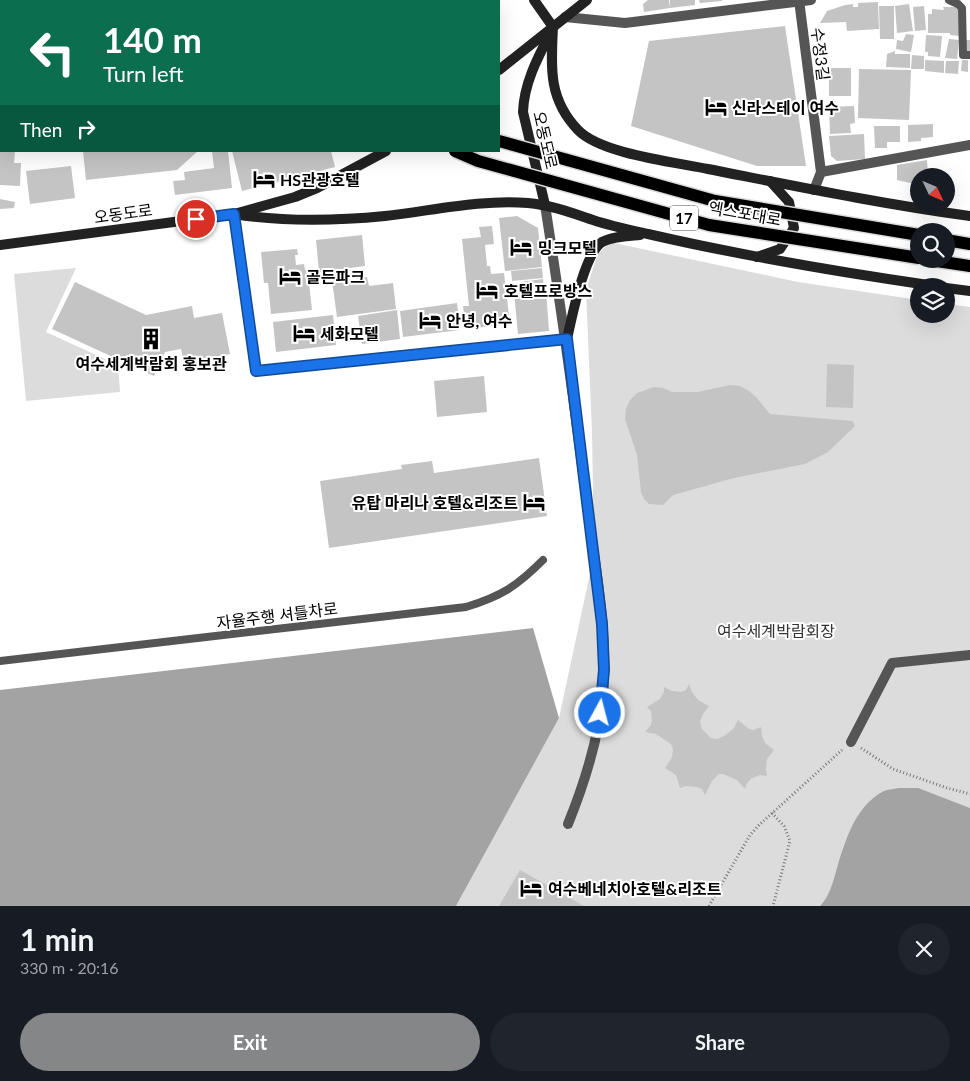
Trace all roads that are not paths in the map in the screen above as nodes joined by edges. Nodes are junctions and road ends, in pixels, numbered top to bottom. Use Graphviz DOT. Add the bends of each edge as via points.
graph roads {
  1 [pos="534,0"];
  2 [pos="587,0"];
  3 [pos="811,0"];
  4 [pos="949,0"];
  5 [pos="799,1"];
  6 [pos="565,17"];
  7 [pos="553,27"];
  8 [pos="970,55"];
  9 [pos="500,69"];
  10 [pos="500,141"];
  11 [pos="970,145"];
  12 [pos="384,152"];
  13 [pos="456,152"];
  14 [pos="821,172"];
  15 [pos="770,181"];
  16 [pos="814,190"];
  17 [pos="545,205"];
  18 [pos="234,214"];
  19 [pos="970,216"];
  20 [pos="648,234"];
  21 [pos="910,234"];
  22 [pos="955,242"];
  23 [pos="970,244"];
  24 [pos="0,245"];
  25 [pos="910,257"];
  26 [pos="756,258"];
  27 [pos="955,264"];
  28 [pos="970,266"];
  29 [pos="910,282"];
  30 [pos="955,289"];
  31 [pos="970,291"];
  32 [pos="567,339"];
  33 [pos="543,560"];
  34 [pos="970,655"];
  35 [pos="0,661"];
  36 [pos="851,742"];
  37 [pos="568,824"];
  1 -- 7 [label="street"];
  2 -- 6 [label="street, 오동도로"];
  3 -- 5 [label="street"];
  4 -- 8 [label="lane" via="962,8 963,55"];
  5 -- 6 [label="street" via="624,23"];
  5 -- 14 [label="street, 수정3길"];
  6 -- 7 [label="street, 오동도로"];
  7 -- 9 [label="street, 오동도로"];
  7 -- 15 [label="street" via="552,74 558,101 586,137 629,152"];
  7 -- 17 [label="street, 오동도로" via="530,76 522,112"];
  10 -- 21 [label="main road, 엑스포대로 / 17, bridge" via="715,201"];
  11 -- 14 [label="street"];
  12 -- 18 [label="street, 오동도로" via="317,188"];
  13 -- 25 [label="main road, 엑스포대로 / 17, bridge" via="478,161 709,225"];
  14 -- 16 [label="street, 수정3길"];
  15 -- 16 [label="street"];
  15 -- 26 [label="street" via="789,202 794,228 780,249"];
  16 -- 19 [label="street"];
  17 -- 18 [label="street" via="505,202 332,220 283,220"];
  17 -- 20 [label="street"];
  17 -- 32 [label="street"];
  18 -- 24 [label="street, 오동도로"];
  18 -- 32 [label="street" via="256,371"];
  20 -- 26 [label="street"];
  20 -- 32 [label="street" via="609,239 594,251 585,270"];
  22 -- 23 [label="main road"];
  26 -- 29 [label="street"];
  27 -- 28 [label="main road"];
  30 -- 31 [label="street"];
  32 -- 37 [label="street" via="602,624 604,670 600,713 590,760"];
  33 -- 35 [label="lane, 자율주행 셔틀차로" via="510,590 466,607"];
  34 -- 36 [label="street" via="892,663"];
}
